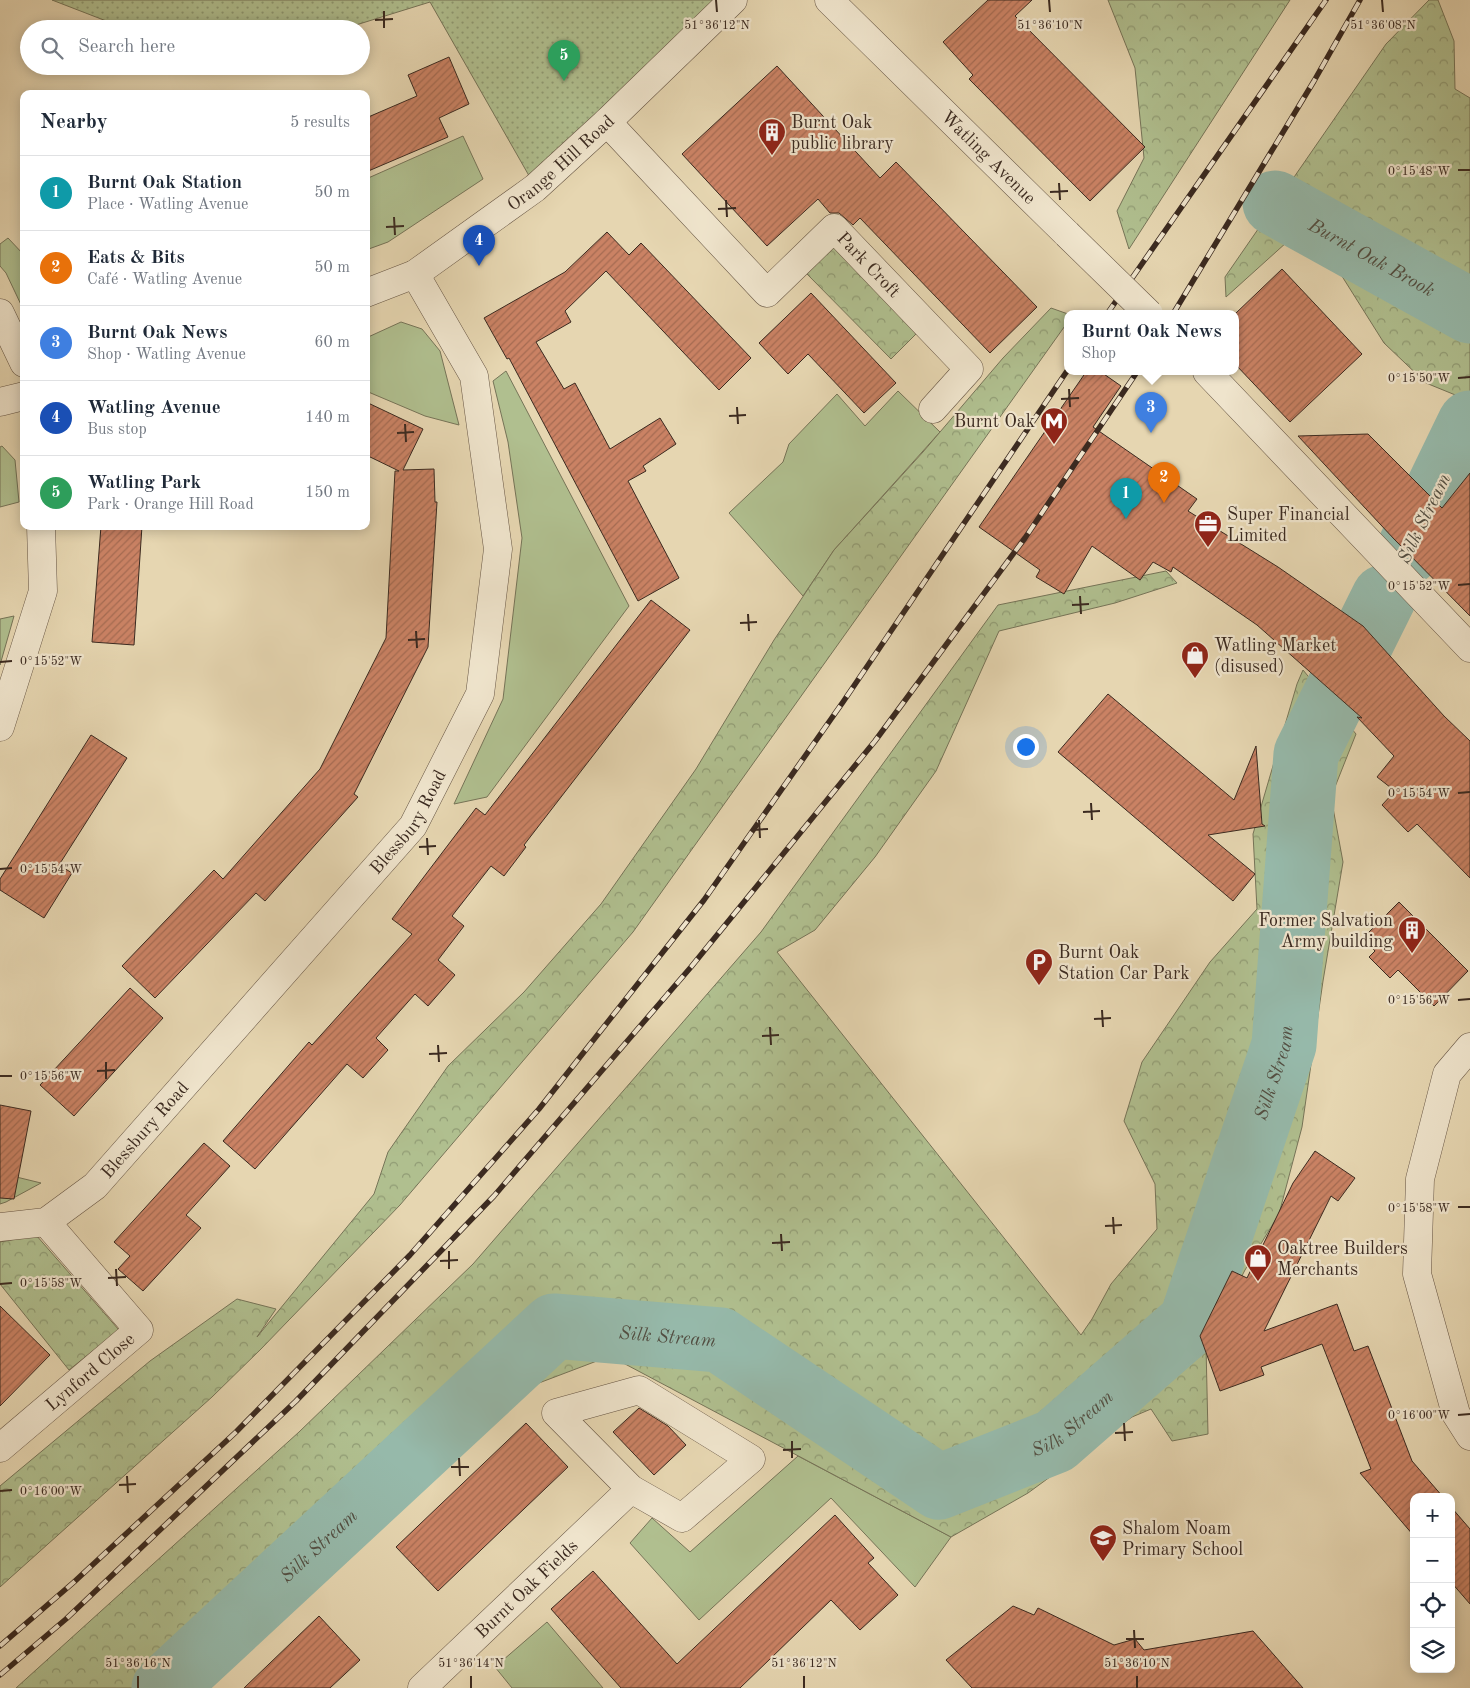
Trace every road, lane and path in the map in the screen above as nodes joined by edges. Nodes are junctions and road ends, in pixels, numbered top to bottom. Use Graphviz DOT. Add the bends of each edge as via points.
graph roads {
  1 [pos="733,0"];
  2 [pos="829,0"];
  3 [pos="607,122"];
  4 [pos="415,274"];
  5 [pos="370,292"];
  6 [pos="1145,310"];
  7 [pos="0,313"];
  8 [pos="20,355"];
  9 [pos="1211,375"];
  10 [pos="20,397"];
  11 [pos="0,402"];
  12 [pos="933,409"];
  13 [pos="41,530"];
  14 [pos="1470,648"];
  15 [pos="0,727"];
  16 [pos="1470,1048"];
  17 [pos="46,1222"];
  18 [pos="0,1227"];
  19 [pos="1470,1436"];
  20 [pos="0,1448"];
  21 [pos="631,1490"];
  22 [pos="422,1688"];
  1 -- 3 [label="street, Orange Hill Road"];
  2 -- 6 [label="street, Watling Avenue, bridge"];
  3 -- 4 [label="street, Orange Hill Road" via="535,188"];
  3 -- 12 [label="street, Park Croft" via="767,293 834,228 969,369"];
  4 -- 5 [label="street, Orange Hill Road"];
  4 -- 17 [label="street, Blessbury Road" via="474,376 498,549 480,694 413,826 95,1186"];
  7 -- 8 [label="street"];
  9 -- 14 [label="street"];
  10 -- 11 [label="street"];
  13 -- 15 [label="street" via="43,591"];
  16 -- 19 [label="street" via="1448,1074 1420,1179 1417,1274 1456,1414"];
  17 -- 18 [label="street"];
  17 -- 20 [label="street, Lynford Close" via="139,1330"];
  21 -- 21 [label="street" via="556,1413 639,1390 751,1459 682,1518"];
  21 -- 22 [label="street, Burnt Oak Fields"];
}
